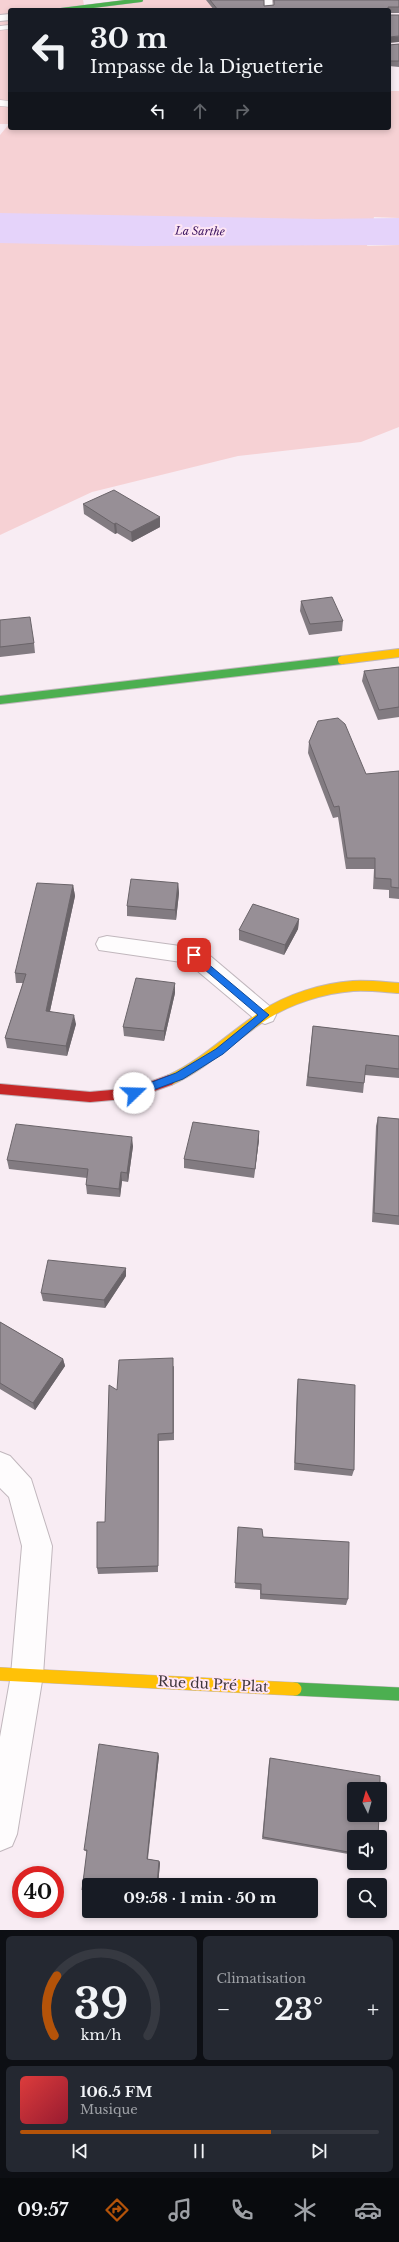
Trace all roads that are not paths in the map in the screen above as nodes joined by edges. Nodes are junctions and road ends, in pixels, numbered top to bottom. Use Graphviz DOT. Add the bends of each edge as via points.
graph roads {
  1 [pos="141,0"];
  2 [pos="123,1"];
  3 [pos="75,8"];
  4 [pos="399,653"];
  5 [pos="0,700"];
  6 [pos="107,944"];
  7 [pos="399,988"];
  8 [pos="265,1015"];
  9 [pos="0,1089"];
  10 [pos="0,1466"];
  11 [pos="14,1674"];
  12 [pos="399,1694"];
  13 [pos="0,1834"];
  1 -- 2 [label="street"];
  2 -- 3 [label="street"];
  4 -- 5 [label="street"];
  6 -- 8 [label="street" via="194,955"];
  7 -- 8 [label="street" via="352,986 313,995"];
  8 -- 9 [label="street" via="219,1051 179,1076 134,1093 90,1097"];
  10 -- 11 [label="street" via="21,1489 37,1546"];
  11 -- 12 [label="street, Rue du Pré Plat"];
  11 -- 13 [label="street"];
}
